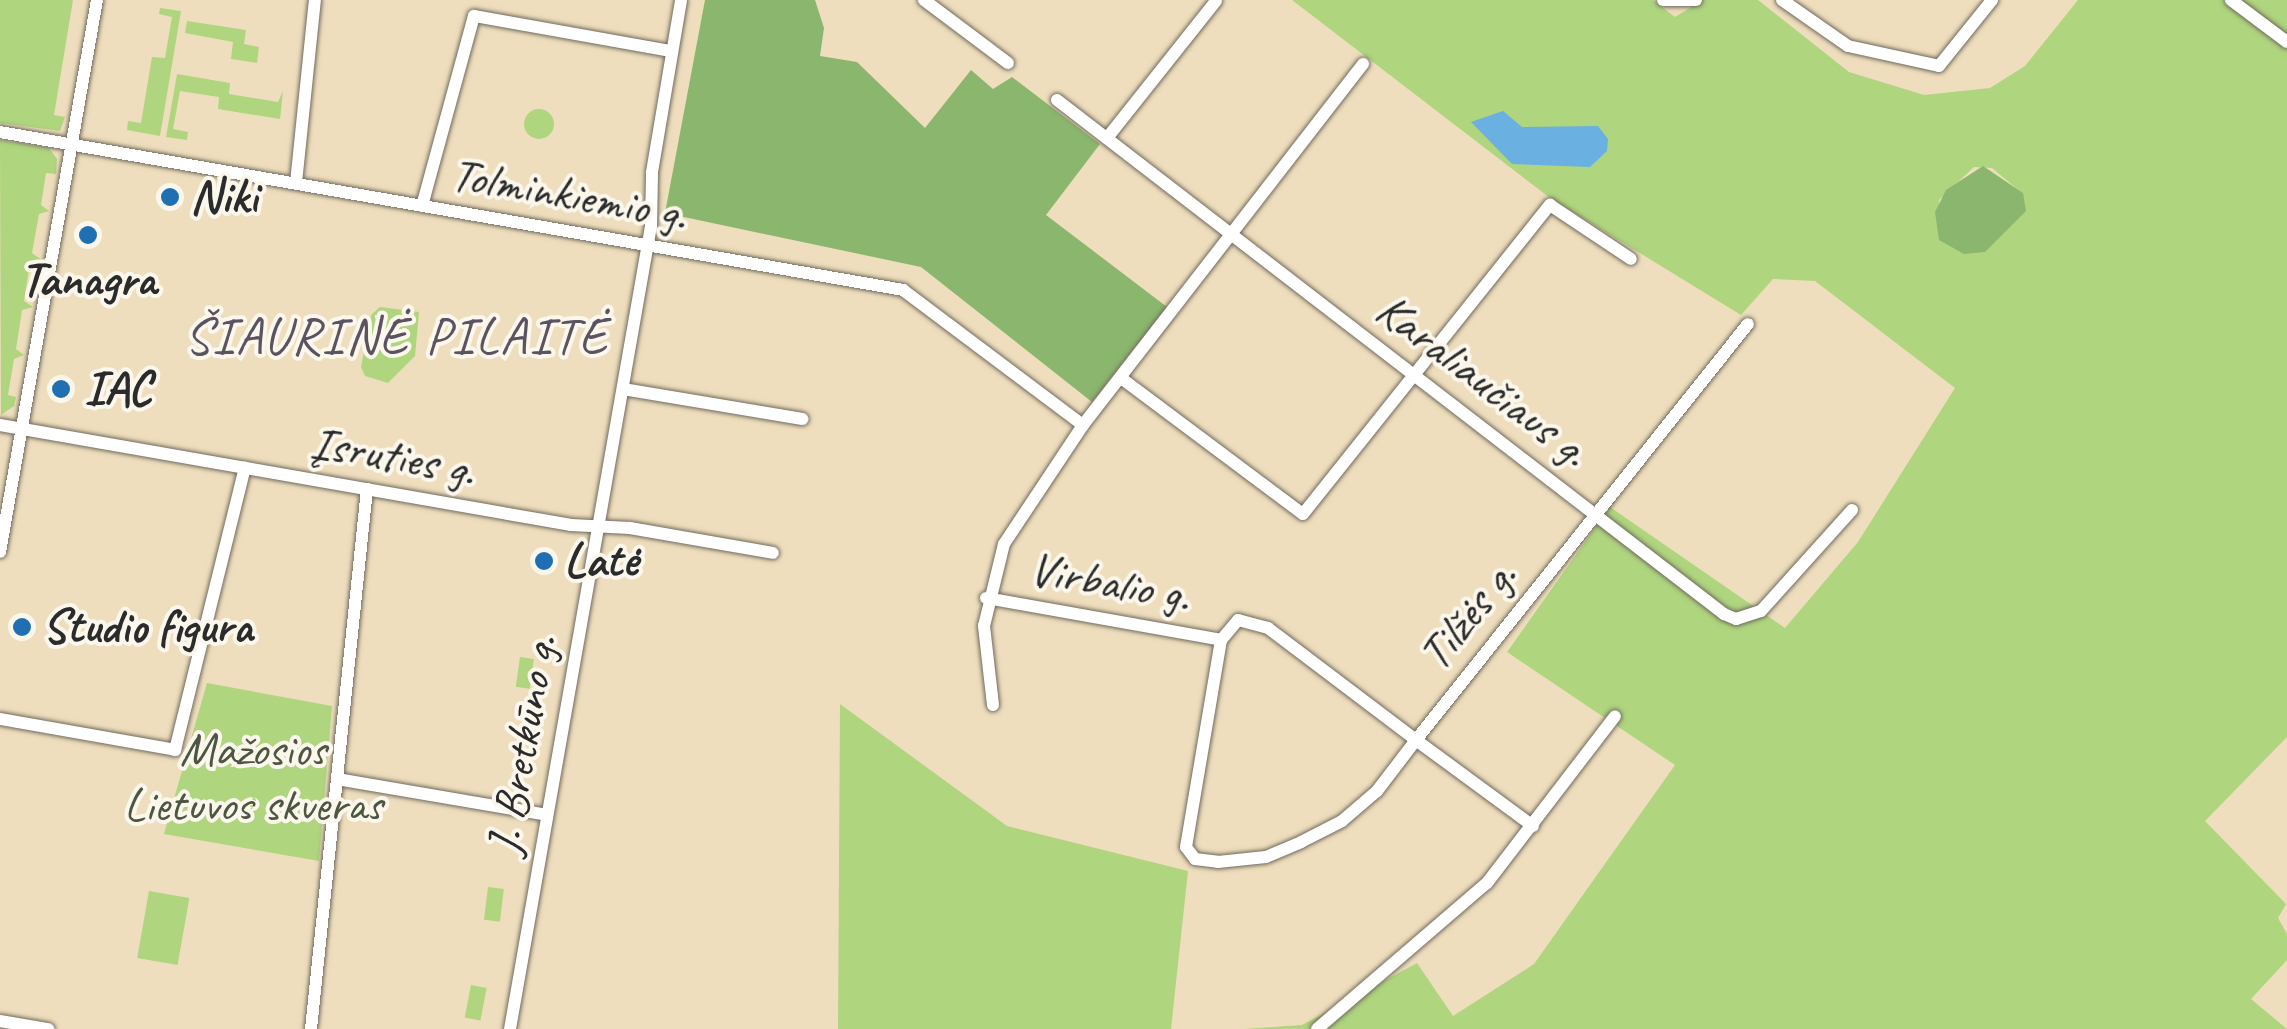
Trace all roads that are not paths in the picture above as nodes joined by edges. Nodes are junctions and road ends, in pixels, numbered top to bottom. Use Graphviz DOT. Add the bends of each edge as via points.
graph roads {
  1 [pos="97,0"];
  2 [pos="314,0"];
  3 [pos="682,0"];
  4 [pos="924,0"];
  5 [pos="1663,0"];
  6 [pos="1696,0"];
  7 [pos="1782,0"];
  8 [pos="1992,0"];
  9 [pos="2231,0"];
  10 [pos="1216,1"];
  11 [pos="2287,42"];
  12 [pos="671,51"];
  13 [pos="1008,63"];
  14 [pos="1363,64"];
  15 [pos="1057,100"];
  16 [pos="0,132"];
  17 [pos="1107,138"];
  18 [pos="72,145"];
  19 [pos="296,184"];
  20 [pos="422,206"];
  21 [pos="1232,236"];
  22 [pos="648,246"];
  23 [pos="1631,260"];
  24 [pos="1748,324"];
  25 [pos="1410,374"];
  26 [pos="1121,378"];
  27 [pos="623,389"];
  28 [pos="802,419"];
  29 [pos="0,425"];
  30 [pos="1083,426"];
  31 [pos="22,429"];
  32 [pos="245,468"];
  33 [pos="367,489"];
  34 [pos="1852,510"];
  35 [pos="1598,512"];
  36 [pos="598,526"];
  37 [pos="0,552"];
  38 [pos="773,553"];
  39 [pos="986,598"];
  40 [pos="1221,640"];
  41 [pos="993,704"];
  42 [pos="1614,716"];
  43 [pos="0,720"];
  44 [pos="1416,740"];
  45 [pos="336,779"];
  46 [pos="547,816"];
  47 [pos="1533,826"];
  48 [pos="0,1020"];
  49 [pos="48,1029"];
  50 [pos="312,1029"];
  51 [pos="510,1029"];
  52 [pos="1317,1029"];
  1 -- 18 [label="street"];
  2 -- 19 [label="street"];
  3 -- 12 [label="street, J. Bretkūno g."];
  4 -- 13 [label="street"];
  5 -- 6 [label="street"];
  7 -- 8 [label="street" via="1848,46 1939,66"];
  9 -- 11 [label="street"];
  10 -- 17 [label="street"];
  12 -- 20 [label="street" via="478,14 468,22"];
  12 -- 22 [label="street, J. Bretkūno g."];
  14 -- 21 [label="street"];
  15 -- 17 [label="street, Karaliaučiaus g."];
  16 -- 18 [label="street, Tolminkiemio g."];
  17 -- 21 [label="street, Karaliaučiaus g."];
  18 -- 19 [label="street, Tolminkiemio g."];
  18 -- 31 [label="street"];
  19 -- 20 [label="street, Tolminkiemio g."];
  20 -- 22 [label="street, Tolminkiemio g."];
  21 -- 25 [label="street, Karaliaučiaus g."];
  21 -- 26 [label="street"];
  22 -- 27 [label="street, J. Bretkūno g."];
  22 -- 30 [label="street, Tolminkiemio g." via="909,293"];
  23 -- 25 [label="street" via="1550,205"];
  24 -- 35 [label="street, Tilžės g."];
  25 -- 26 [label="street" via="1303,514"];
  25 -- 35 [label="street, Karaliaučiaus g."];
  26 -- 30 [label="street"];
  27 -- 28 [label="street"];
  27 -- 36 [label="street, J. Bretkūno g."];
  29 -- 31 [label="street, Įsruties g."];
  30 -- 39 [label="street" via="1004,544"];
  31 -- 32 [label="street, Įsruties g."];
  31 -- 37 [label="street"];
  32 -- 33 [label="street, Įsruties g."];
  32 -- 43 [label="street" via="175,750"];
  33 -- 36 [label="street, Įsruties g."];
  33 -- 45 [label="street"];
  34 -- 35 [label="street, Karaliaučiaus g." via="1760,611 1736,619"];
  35 -- 44 [label="street, Tilžės g."];
  36 -- 38 [label="street, Įsruties g."];
  36 -- 46 [label="street, J. Bretkūno g."];
  39 -- 40 [label="street, Virbalio g."];
  39 -- 41 [label="street" via="984,654"];
  40 -- 44 [label="street" via="1238,620 1268,628"];
  40 -- 44 [label="street, Tilžės g." via="1189,855 1218,862 1266,857 1315,835 1377,791"];
  42 -- 47 [label="street"];
  44 -- 47 [label="street"];
  45 -- 46 [label="street"];
  45 -- 50 [label="street"];
  46 -- 51 [label="street, J. Bretkūno g."];
  47 -- 52 [label="street" via="1455,916 1402,952"];
  48 -- 49 [label="street"];
}
